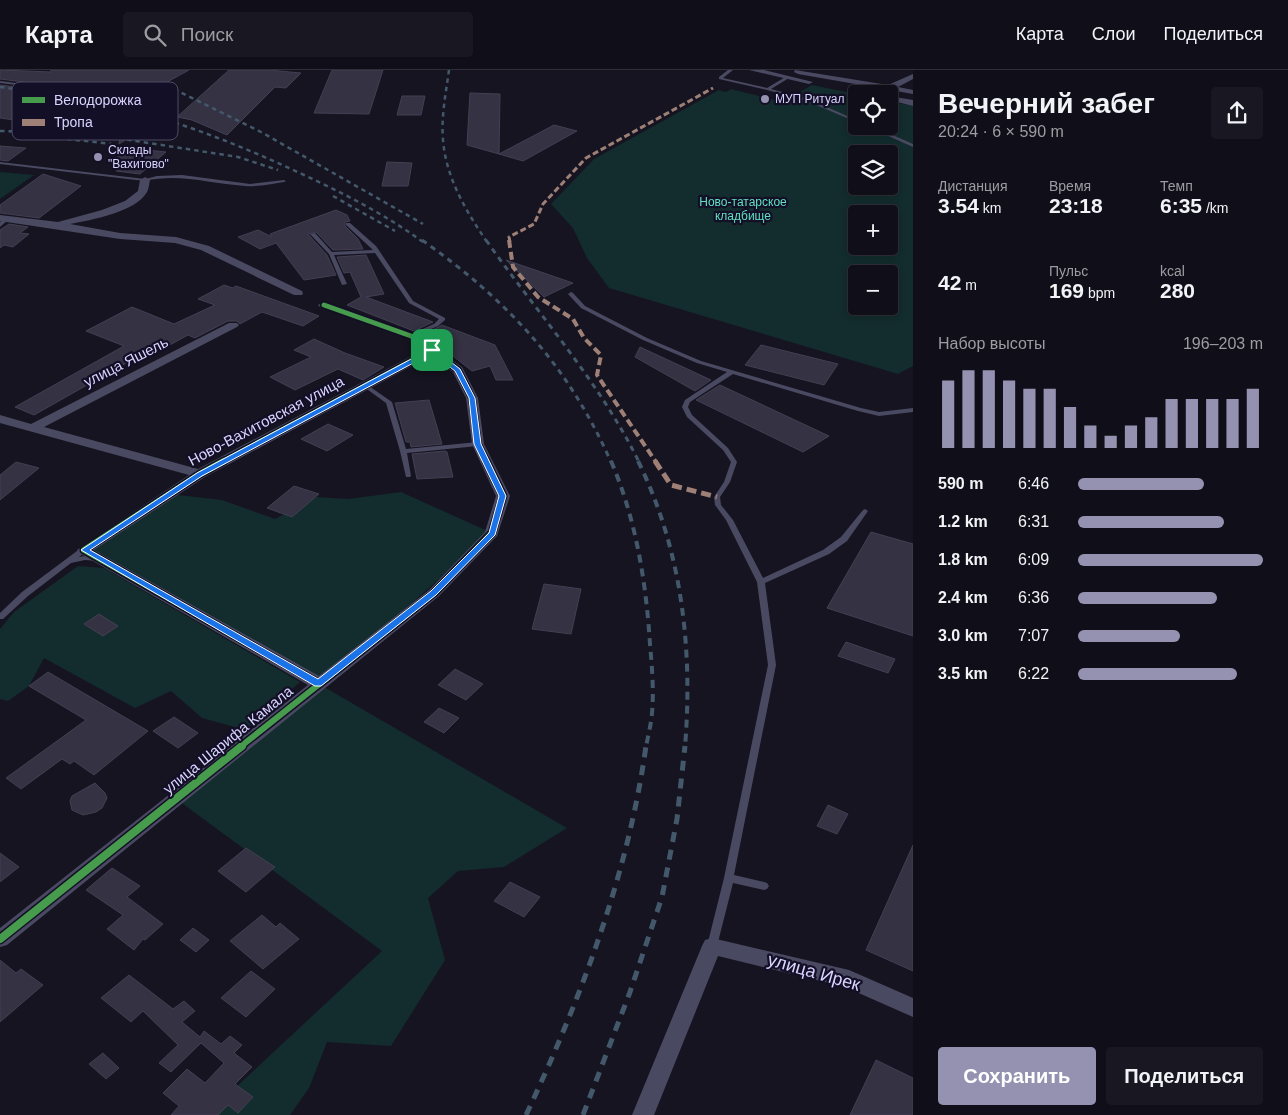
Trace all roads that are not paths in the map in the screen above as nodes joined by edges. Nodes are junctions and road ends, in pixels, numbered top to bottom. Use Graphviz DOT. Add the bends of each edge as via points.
graph roads {
  1 [pos="731,70"];
  2 [pos="753,70"];
  3 [pos="800,71"];
  4 [pos="913,76"];
  5 [pos="788,77"];
  6 [pos="873,85"];
  7 [pos="895,85"];
  8 [pos="768,89"];
  9 [pos="848,90"];
  10 [pos="898,90"];
  11 [pos="913,92"];
  12 [pos="898,100"];
  13 [pos="913,103"];
  14 [pos="848,118"];
  15 [pos="888,135"];
  16 [pos="913,146"];
  17 [pos="0,163"];
  18 [pos="152,177"];
  19 [pos="284,181"];
  20 [pos="2,221"];
  21 [pos="348,224"];
  22 [pos="56,225"];
  23 [pos="313,234"];
  24 [pos="376,250"];
  25 [pos="331,254"];
  26 [pos="344,284"];
  27 [pos="298,293"];
  28 [pos="571,294"];
  29 [pos="324,305"];
  30 [pos="233,325"];
  31 [pos="411,336"];
  32 [pos="432,350"];
  33 [pos="732,372"];
  34 [pos="366,386"];
  35 [pos="913,410"];
  36 [pos="0,419"];
  37 [pos="34,428"];
  38 [pos="478,444"];
  39 [pos="403,451"];
  40 [pos="200,474"];
  41 [pos="408,476"];
  42 [pos="865,511"];
  43 [pos="84,550"];
  44 [pos="100,559"];
  45 [pos="67,563"];
  46 [pos="761,582"];
  47 [pos="0,617"];
  48 [pos="318,684"];
  49 [pos="729,878"];
  50 [pos="764,886"];
  51 [pos="0,939"];
  52 [pos="712,946"];
  53 [pos="913,1008"];
  54 [pos="643,1115"];
  1 -- 8 [label="lane" via="720,78"];
  2 -- 5 [label="street"];
  3 -- 5 [label="street"];
  3 -- 6 [label="street"];
  4 -- 7 [label="street"];
  5 -- 8 [label="lane"];
  5 -- 9 [label="street"];
  8 -- 14 [label="lane" via="808,100"];
  10 -- 11 [label="street"];
  12 -- 13 [label="street"];
  15 -- 16 [label="lane"];
  17 -- 18 [label="lane"];
  18 -- 19 [label="lane" via="198,178 247,185"];
  18 -- 22 [label="street" via="142,192 126,204"];
  20 -- 22 [label="street"];
  21 -- 24 [label="lane"];
  22 -- 27 [label="street" via="192,244"];
  23 -- 25 [label="lane"];
  24 -- 25 [label="lane"];
  24 -- 31 [label="lane" via="411,302 444,320"];
  25 -- 26 [label="lane"];
  28 -- 33 [label="lane" via="583,307 645,339"];
  29 -- 31 [label="street, улица Шарифа Камала"];
  30 -- 37 [label="street, улица Яшель"];
  31 -- 32 [label="street, улица Шарифа Камала"];
  32 -- 34 [label="street, Ново-Вахитовская улица"];
  32 -- 38 [label="street, улица Шарифа Камала" via="458,370 472,398"];
  33 -- 35 [label="lane" via="879,414"];
  33 -- 46 [label="lane" via="688,401 685,407 689,416 726,449 734,462 717,497 718,506 729,520"];
  34 -- 39 [label="lane" via="389,402"];
  34 -- 40 [label="street, Ново-Вахитовская улица"];
  36 -- 37 [label="street"];
  37 -- 40 [label="street"];
  38 -- 39 [label="lane"];
  38 -- 48 [label="street, улица Шарифа Камала" via="503,496 492,533 434,593"];
  39 -- 41 [label="lane"];
  40 -- 43 [label="street, Ново-Вахитовская улица"];
  42 -- 46 [label="lane" via="844,539 826,552"];
  43 -- 44 [label="street"];
  43 -- 45 [label="lane, Ново-Вахитовская улица"];
  44 -- 45 [label="lane" via="85,558"];
  44 -- 48 [label="street"];
  45 -- 47 [label="lane, Ново-Вахитовская улица"];
  46 -- 49 [label="lane" via="772,665"];
  48 -- 51 [label="street, улица Шарифа Камала"];
  49 -- 50 [label="lane"];
  49 -- 52 [label="lane"];
  52 -- 53 [label="street, улица Ирек" via="849,979"];
  52 -- 54 [label="street"];
}
